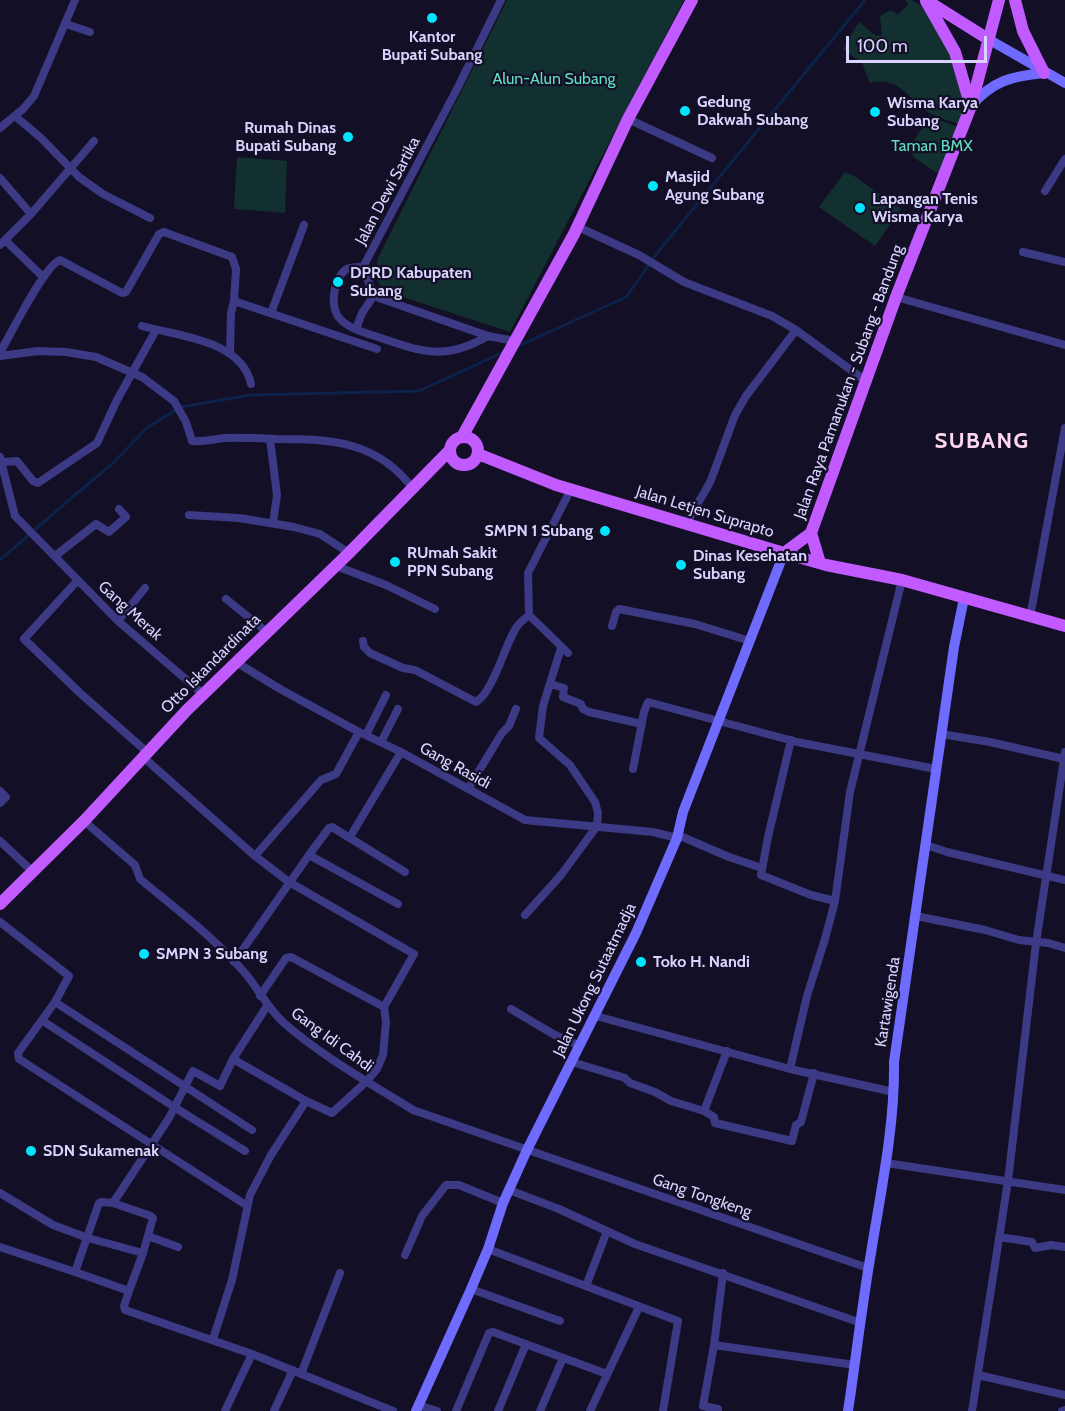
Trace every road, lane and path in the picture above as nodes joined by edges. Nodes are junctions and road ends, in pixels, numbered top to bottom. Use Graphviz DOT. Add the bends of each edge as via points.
graph roads {
  1 [pos="75,0"];
  2 [pos="501,0"];
  3 [pos="692,0"];
  4 [pos="926,0"];
  5 [pos="999,0"];
  6 [pos="1014,0"];
  7 [pos="66,24"];
  8 [pos="90,32"];
  9 [pos="988,39"];
  10 [pos="1044,73"];
  11 [pos="1065,83"];
  12 [pos="970,106"];
  13 [pos="15,116"];
  14 [pos="628,119"];
  15 [pos="0,128"];
  16 [pos="94,141"];
  17 [pos="712,158"];
  18 [pos="1065,159"];
  19 [pos="71,168"];
  20 [pos="0,178"];
  21 [pos="1045,192"];
  22 [pos="31,214"];
  23 [pos="150,218"];
  24 [pos="304,225"];
  25 [pos="578,226"];
  26 [pos="2,242"];
  27 [pos="1023,252"];
  28 [pos="1065,262"];
  29 [pos="363,267"];
  30 [pos="43,277"];
  31 [pos="375,294"];
  32 [pos="896,297"];
  33 [pos="234,301"];
  34 [pos="271,313"];
  35 [pos="142,327"];
  36 [pos="356,329"];
  37 [pos="156,330"];
  38 [pos="796,330"];
  39 [pos="488,336"];
  40 [pos="515,341"];
  41 [pos="1065,345"];
  42 [pos="377,350"];
  43 [pos="1,353"];
  44 [pos="230,353"];
  45 [pos="133,373"];
  46 [pos="866,381"];
  47 [pos="251,384"];
  48 [pos="1065,428"];
  49 [pos="462,437"];
  50 [pos="270,438"];
  51 [pos="449,452"];
  52 [pos="478,454"];
  53 [pos="1,461"];
  54 [pos="413,489"];
  55 [pos="571,489"];
  56 [pos="119,509"];
  57 [pos="189,515"];
  58 [pos="273,523"];
  59 [pos="687,524"];
  60 [pos="812,533"];
  61 [pos="349,553"];
  62 [pos="784,554"];
  63 [pos="55,556"];
  64 [pos="820,563"];
  65 [pos="336,566"];
  66 [pos="902,580"];
  67 [pos="77,581"];
  68 [pos="145,588"];
  69 [pos="964,598"];
  70 [pos="226,599"];
  71 [pos="435,609"];
  72 [pos="529,615"];
  73 [pos="1030,617"];
  74 [pos="118,621"];
  75 [pos="612,626"];
  76 [pos="1065,626"];
  77 [pos="267,632"];
  78 [pos="363,641"];
  79 [pos="750,641"];
  80 [pos="236,662"];
  81 [pos="550,684"];
  82 [pos="203,694"];
  83 [pos="386,695"];
  84 [pos="398,709"];
  85 [pos="516,709"];
  86 [pos="719,720"];
  87 [pos="642,724"];
  88 [pos="363,734"];
  89 [pos="941,734"];
  90 [pos="791,740"];
  91 [pos="381,742"];
  92 [pos="401,752"];
  93 [pos="145,754"];
  94 [pos="859,754"];
  95 [pos="1064,760"];
  96 [pos="633,769"];
  97 [pos="936,769"];
  98 [pos="468,789"];
  99 [pos="0,791"];
  100 [pos="0,803"];
  101 [pos="84,821"];
  102 [pos="597,826"];
  103 [pos="678,836"];
  104 [pos="350,837"];
  105 [pos="0,841"];
  106 [pos="926,845"];
  107 [pos="7,847"];
  108 [pos="0,855"];
  109 [pos="309,855"];
  110 [pos="255,856"];
  111 [pos="762,868"];
  112 [pos="33,872"];
  113 [pos="405,872"];
  114 [pos="1046,876"];
  115 [pos="1065,880"];
  116 [pos="289,882"];
  117 [pos="835,901"];
  118 [pos="0,904"];
  119 [pos="398,904"];
  120 [pos="525,915"];
  121 [pos="916,916"];
  122 [pos="0,922"];
  123 [pos="1036,943"];
  124 [pos="1065,948"];
  125 [pos="234,962"];
  126 [pos="260,996"];
  127 [pos="55,1002"];
  128 [pos="267,1006"];
  129 [pos="384,1007"];
  130 [pos="510,1010"];
  131 [pos="596,1016"];
  132 [pos="42,1021"];
  133 [pos="580,1046"];
  134 [pos="727,1051"];
  135 [pos="233,1059"];
  136 [pos="572,1062"];
  137 [pos="790,1069"];
  138 [pos="814,1073"];
  139 [pos="367,1081"];
  140 [pos="184,1088"];
  141 [pos="894,1092"];
  142 [pos="306,1101"];
  143 [pos="174,1107"];
  144 [pos="704,1111"];
  145 [pos="252,1130"];
  146 [pos="152,1144"];
  147 [pos="527,1150"];
  148 [pos="245,1151"];
  149 [pos="886,1163"];
  150 [pos="1008,1181"];
  151 [pos="509,1190"];
  152 [pos="1065,1190"];
  153 [pos="0,1193"];
  154 [pos="112,1203"];
  155 [pos="503,1203"];
  156 [pos="246,1205"];
  157 [pos="607,1231"];
  158 [pos="148,1236"];
  159 [pos="999,1237"];
  160 [pos="88,1238"];
  161 [pos="0,1247"];
  162 [pos="178,1247"];
  163 [pos="1065,1247"];
  164 [pos="488,1249"];
  165 [pos="143,1253"];
  166 [pos="405,1255"];
  167 [pos="868,1268"];
  168 [pos="75,1272"];
  169 [pos="340,1273"];
  170 [pos="723,1274"];
  171 [pos="586,1286"];
  172 [pos="471,1289"];
  173 [pos="129,1291"];
  174 [pos="639,1307"];
  175 [pos="560,1321"];
  176 [pos="861,1323"];
  177 [pos="213,1339"];
  178 [pos="526,1344"];
  179 [pos="714,1345"];
  180 [pos="252,1354"];
  181 [pos="563,1358"];
  182 [pos="855,1365"];
  183 [pos="297,1372"];
  184 [pos="607,1374"];
  185 [pos="978,1375"];
  186 [pos="1065,1395"];
  187 [pos="417,1408"];
  188 [pos="225,1411"];
  189 [pos="274,1411"];
  190 [pos="393,1411"];
  191 [pos="437,1411"];
  192 [pos="456,1411"];
  193 [pos="498,1411"];
  194 [pos="540,1411"];
  195 [pos="590,1411"];
  196 [pos="663,1411"];
  197 [pos="718,1411"];
  198 [pos="848,1411"];
  199 [pos="972,1411"];
  1 -- 7 [label="street"];
  2 -- 29 [label="street, Jalan Dewi Sartika"];
  3 -- 14 [label="main road"];
  4 -- 9 [label="main road"];
  4 -- 12 [label="main road" via="956,52"];
  5 -- 9 [label="main road, Jalan Raya Pamanukan - Subang - Bandung"];
  6 -- 10 [label="main road" via="1023,31"];
  7 -- 8 [label="street"];
  7 -- 13 [label="street" via="34,96"];
  9 -- 10 [label="main road"];
  9 -- 12 [label="main road, Jalan Raya Pamanukan - Subang - Bandung"];
  10 -- 11 [label="main road"];
  10 -- 12 [label="main road" via="1022,75 991,87"];
  12 -- 32 [label="main road, Jalan Raya Pamanukan - Subang - Bandung"];
  13 -- 15 [label="street"];
  13 -- 19 [label="street"];
  14 -- 17 [label="street"];
  14 -- 25 [label="main road"];
  16 -- 19 [label="street"];
  18 -- 21 [label="street"];
  19 -- 22 [label="street"];
  19 -- 23 [label="street" via="103,194"];
  20 -- 22 [label="street"];
  22 -- 26 [label="street"];
  24 -- 34 [label="street"];
  25 -- 38 [label="street" via="684,282 772,316"];
  25 -- 40 [label="main road"];
  26 -- 30 [label="street"];
  27 -- 28 [label="street"];
  29 -- 31 [label="street, Jalan Dewi Sartika"];
  29 -- 36 [label="street" via="345,270 333,298 340,319"];
  30 -- 33 [label="street" via="60,260 126,292 159,234 164,232 232,257 236,270"];
  30 -- 43 [label="street"];
  31 -- 36 [label="street"];
  31 -- 39 [label="street"];
  32 -- 41 [label="street"];
  32 -- 46 [label="main road, Jalan Raya Pamanukan - Subang - Bandung"];
  33 -- 34 [label="street"];
  33 -- 44 [label="street"];
  34 -- 42 [label="street"];
  35 -- 37 [label="street"];
  36 -- 39 [label="street" via="417,351 442,353"];
  37 -- 44 [label="street"];
  37 -- 45 [label="street"];
  38 -- 46 [label="street"];
  38 -- 59 [label="street" via="735,415 706,490"];
  39 -- 40 [label="street"];
  40 -- 49 [label="main road"];
  43 -- 45 [label="street" via="66,352 96,357"];
  44 -- 47 [label="street" via="239,360"];
  45 -- 50 [label="street" via="174,401 192,441"];
  45 -- 53 [label="street" via="98,443 42,481 35,483 16,461"];
  46 -- 60 [label="main road, Jalan Raya Pamanukan - Subang - Bandung"];
  48 -- 73 [label="street"];
  49 -- 51 [label="main road" via="451,443"];
  49 -- 52 [label="main road" via="477,445"];
  50 -- 54 [label="street" via="345,442 392,465"];
  50 -- 58 [label="street" via="277,495"];
  51 -- 52 [label="main road" via="456,463 464,465 473,462"];
  51 -- 54 [label="main road, Otto Iskandardinata"];
  52 -- 55 [label="main road, Jalan Letjen Suprapto"];
  53 -- 63 [label="street, Gang Merak" via="15,516"];
  54 -- 61 [label="main road, Otto Iskandardinata"];
  55 -- 59 [label="main road, Jalan Letjen Suprapto"];
  55 -- 72 [label="street" via="528,573"];
  56 -- 63 [label="street" via="126,517 109,532 96,524"];
  57 -- 58 [label="street"];
  58 -- 61 [label="street" via="320,534"];
  59 -- 62 [label="main road, Jalan Letjen Suprapto"];
  60 -- 62 [label="main road"];
  60 -- 64 [label="main road"];
  61 -- 65 [label="main road, Otto Iskandardinata"];
  62 -- 64 [label="main road, Jalan Letjen Suprapto"];
  62 -- 79 [label="main road, Jalan Ukong Sutaatmadja"];
  63 -- 67 [label="street, Gang Merak"];
  64 -- 66 [label="main road, Jalan Letjen Suprapto"];
  65 -- 71 [label="street"];
  65 -- 77 [label="main road, Otto Iskandardinata"];
  66 -- 69 [label="main road, Jalan Letjen Suprapto"];
  66 -- 94 [label="street"];
  67 -- 74 [label="street, Gang Merak"];
  67 -- 93 [label="street" via="24,639"];
  68 -- 74 [label="street"];
  69 -- 73 [label="main road, Jalan Letjen Suprapto"];
  69 -- 89 [label="main road, Kartawigenda"];
  70 -- 77 [label="street"];
  72 -- 78 [label="street" via="516,627 488,687 476,702 370,652"];
  72 -- 81 [label="street" via="565,650"];
  73 -- 76 [label="main road, Jalan Letjen Suprapto"];
  74 -- 82 [label="street, Gang Merak"];
  75 -- 79 [label="street" via="619,609 695,624"];
  77 -- 80 [label="main road, Otto Iskandardinata"];
  79 -- 86 [label="main road, Jalan Ukong Sutaatmadja"];
  80 -- 82 [label="main road, Otto Iskandardinata"];
  80 -- 88 [label="street, Gang Rasidi"];
  81 -- 87 [label="street" via="564,688 563,697 589,712"];
  81 -- 102 [label="street" via="543,706 540,740 570,765 595,802"];
  82 -- 93 [label="main road, Otto Iskandardinata"];
  83 -- 88 [label="street"];
  84 -- 91 [label="street"];
  85 -- 98 [label="street"];
  86 -- 87 [label="street" via="648,702"];
  86 -- 90 [label="street"];
  86 -- 103 [label="main road, Jalan Ukong Sutaatmadja"];
  87 -- 96 [label="street"];
  88 -- 91 [label="street, Gang Rasidi"];
  88 -- 110 [label="street" via="336,774 321,780"];
  89 -- 95 [label="street"];
  89 -- 97 [label="main road, Kartawigenda"];
  90 -- 94 [label="street"];
  90 -- 111 [label="street"];
  91 -- 92 [label="street, Gang Rasidi"];
  92 -- 98 [label="street, Gang Rasidi"];
  92 -- 104 [label="street"];
  93 -- 101 [label="main road, Otto Iskandardinata"];
  93 -- 110 [label="street"];
  94 -- 97 [label="street"];
  94 -- 117 [label="street"];
  95 -- 114 [label="street"];
  97 -- 106 [label="main road, Kartawigenda"];
  98 -- 102 [label="street, Gang Rasidi" via="525,820"];
  99 -- 100 [label="street" via="6,797"];
  101 -- 112 [label="main road, Otto Iskandardinata"];
  101 -- 125 [label="street, Gang Idi Cahdi" via="135,865 140,879"];
  102 -- 103 [label="street, Gang Rasidi"];
  102 -- 120 [label="street"];
  103 -- 111 [label="street, Gang Rasidi"];
  103 -- 131 [label="main road, Jalan Ukong Sutaatmadja"];
  104 -- 109 [label="street" via="330,828"];
  104 -- 113 [label="street"];
  105 -- 107 [label="street"];
  106 -- 114 [label="street"];
  106 -- 121 [label="main road, Kartawigenda"];
  107 -- 108 [label="street"];
  107 -- 112 [label="street"];
  109 -- 116 [label="street"];
  109 -- 119 [label="street"];
  110 -- 116 [label="street"];
  111 -- 117 [label="street, Gang Rasidi" via="761,875"];
  112 -- 118 [label="main road, Otto Iskandardinata"];
  114 -- 115 [label="street"];
  114 -- 123 [label="street"];
  116 -- 125 [label="street"];
  116 -- 129 [label="street" via="414,954"];
  117 -- 137 [label="street"];
  121 -- 123 [label="street"];
  121 -- 141 [label="main road, Kartawigenda" via="894,1062"];
  122 -- 127 [label="street" via="69,976"];
  123 -- 124 [label="street"];
  123 -- 150 [label="street"];
  125 -- 126 [label="street, Gang Idi Cahdi"];
  126 -- 128 [label="street, Gang Idi Cahdi"];
  126 -- 129 [label="street" via="286,958 291,957"];
  127 -- 132 [label="street"];
  127 -- 140 [label="street"];
  128 -- 135 [label="street"];
  128 -- 139 [label="street, Gang Idi Cahdi" via="285,1024"];
  129 -- 139 [label="street" via="383,1055"];
  130 -- 133 [label="street"];
  131 -- 133 [label="main road, Jalan Ukong Sutaatmadja"];
  131 -- 134 [label="street"];
  132 -- 143 [label="street"];
  132 -- 146 [label="street" via="18,1053 19,1059"];
  133 -- 136 [label="main road, Jalan Ukong Sutaatmadja"];
  134 -- 137 [label="street"];
  134 -- 144 [label="street"];
  135 -- 140 [label="street" via="220,1086 193,1071"];
  135 -- 142 [label="street"];
  136 -- 144 [label="street" via="625,1078 671,1101"];
  136 -- 147 [label="main road, Jalan Ukong Sutaatmadja"];
  137 -- 138 [label="street"];
  138 -- 141 [label="street"];
  138 -- 144 [label="street" via="792,1141 715,1123 714,1117"];
  139 -- 142 [label="street" via="331,1113"];
  139 -- 147 [label="street, Gang Idi Cahdi" via="413,1110"];
  140 -- 143 [label="street"];
  140 -- 145 [label="street"];
  141 -- 149 [label="main road, Kartawigenda"];
  142 -- 156 [label="street" via="271,1155"];
  143 -- 146 [label="street"];
  143 -- 148 [label="street"];
  146 -- 154 [label="street"];
  146 -- 156 [label="street"];
  147 -- 151 [label="main road, Jalan Ukong Sutaatmadja"];
  147 -- 167 [label="street, Gang Tongkeng"];
  149 -- 150 [label="street"];
  149 -- 167 [label="main road, Kartawigenda"];
  150 -- 152 [label="street"];
  150 -- 159 [label="street"];
  151 -- 155 [label="main road, Jalan Ukong Sutaatmadja"];
  151 -- 157 [label="street"];
  153 -- 160 [label="street" via="43,1220"];
  154 -- 158 [label="street" via="151,1216"];
  154 -- 160 [label="street" via="99,1203"];
  155 -- 164 [label="main road, Jalan Ukong Sutaatmadja"];
  155 -- 166 [label="street" via="459,1185 446,1185 422,1216"];
  156 -- 177 [label="street" via="232,1280"];
  157 -- 170 [label="street"];
  157 -- 171 [label="street"];
  158 -- 162 [label="street"];
  158 -- 165 [label="street"];
  159 -- 163 [label="street" via="1032,1242 1035,1248"];
  159 -- 185 [label="street"];
  160 -- 165 [label="street"];
  160 -- 168 [label="street"];
  161 -- 168 [label="street"];
  164 -- 171 [label="street"];
  164 -- 172 [label="main road, Jalan Ukong Sutaatmadja"];
  165 -- 173 [label="street"];
  167 -- 176 [label="main road, Kartawigenda"];
  168 -- 173 [label="street"];
  169 -- 183 [label="street"];
  170 -- 176 [label="street"];
  170 -- 179 [label="street"];
  171 -- 174 [label="street"];
  172 -- 175 [label="street"];
  172 -- 187 [label="main road, Jalan Ukong Sutaatmadja"];
  173 -- 177 [label="street" via="125,1310"];
  174 -- 184 [label="street"];
  174 -- 196 [label="street" via="679,1322"];
  176 -- 182 [label="main road, Kartawigenda"];
  177 -- 180 [label="street"];
  178 -- 181 [label="street"];
  178 -- 192 [label="street" via="489,1333"];
  178 -- 193 [label="street"];
  179 -- 182 [label="street"];
  179 -- 197 [label="street" via="704,1406"];
  180 -- 183 [label="street"];
  180 -- 188 [label="street"];
  181 -- 184 [label="street"];
  181 -- 194 [label="street"];
  182 -- 198 [label="main road, Kartawigenda"];
  183 -- 189 [label="street"];
  183 -- 190 [label="street"];
  184 -- 195 [label="street"];
  185 -- 186 [label="street"];
  185 -- 199 [label="street"];
  187 -- 191 [label="street"];
}
